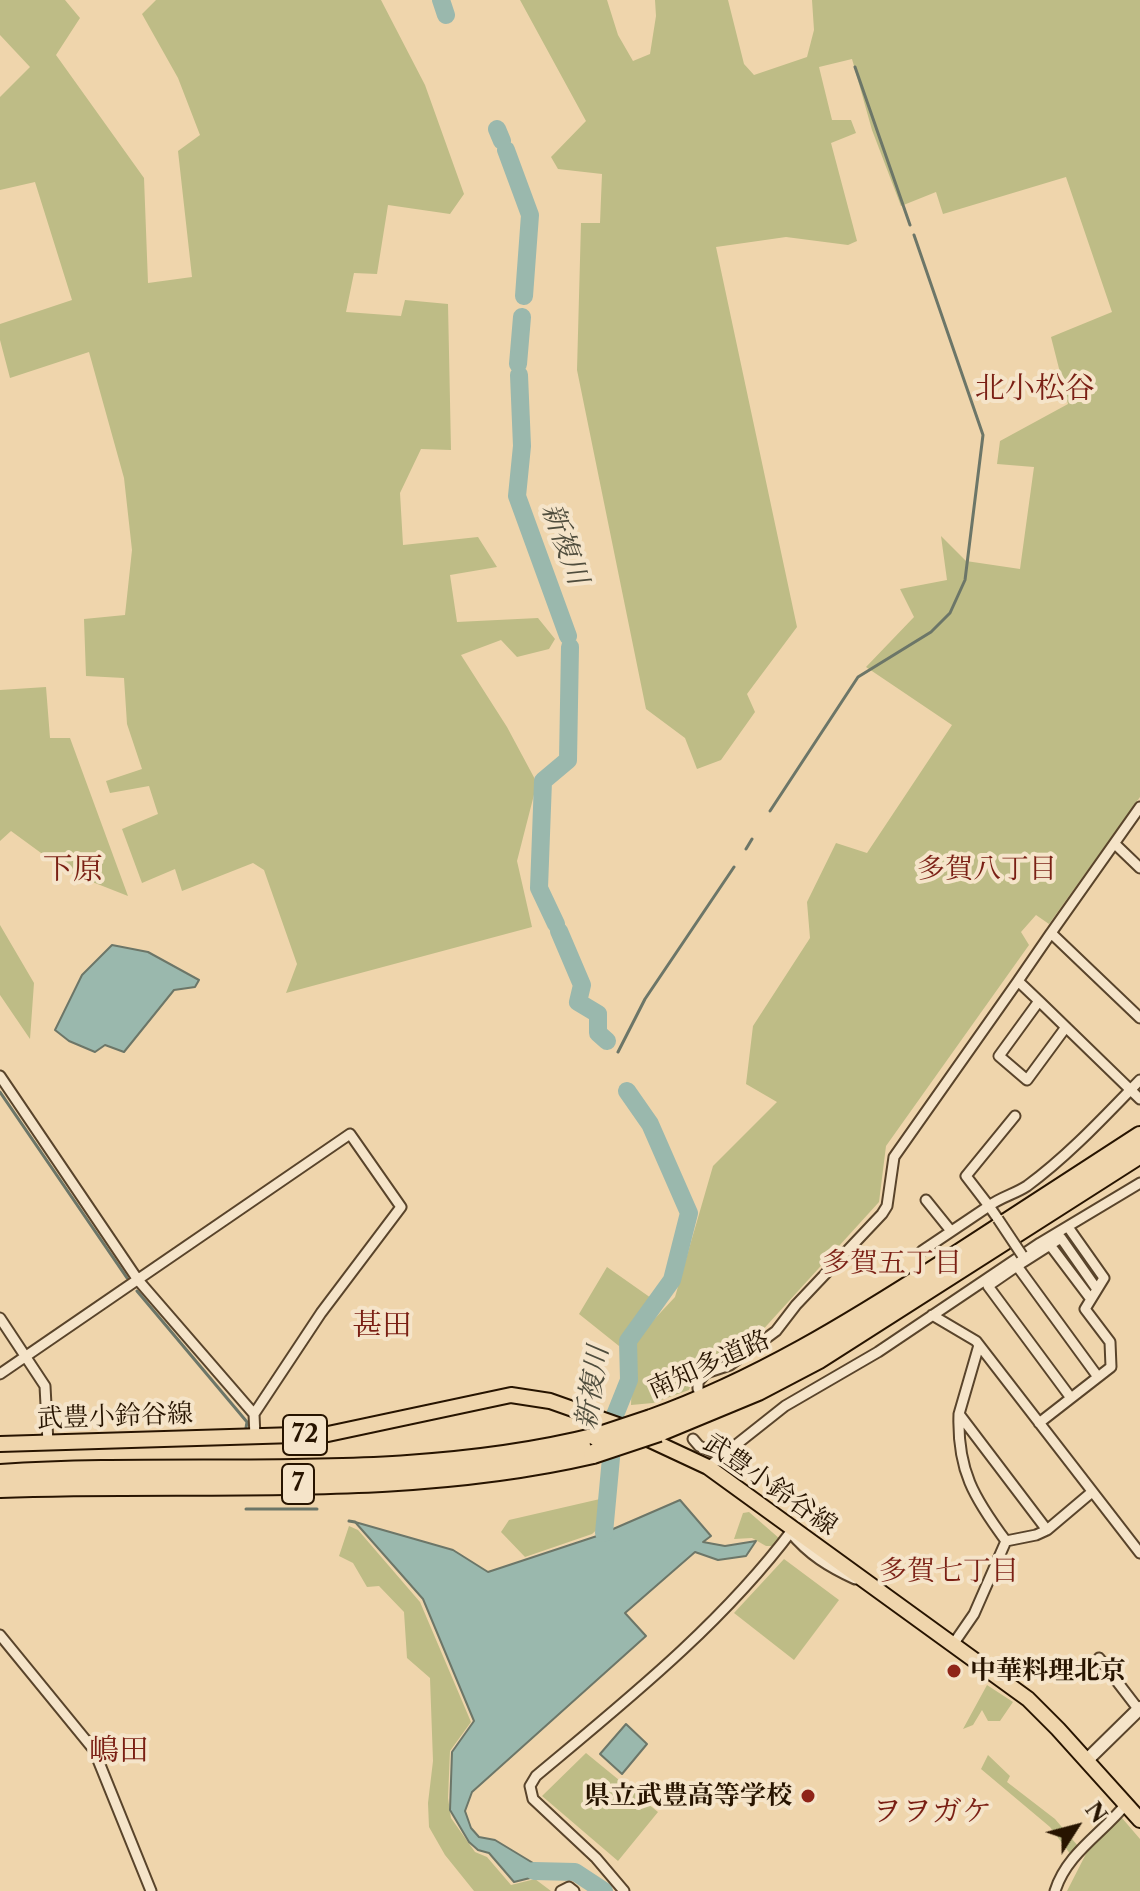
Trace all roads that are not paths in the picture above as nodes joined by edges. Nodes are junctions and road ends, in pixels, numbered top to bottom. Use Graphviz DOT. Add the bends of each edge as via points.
graph roads {
  1 [pos="1140,807"];
  2 [pos="1115,844"];
  3 [pos="1140,868"];
  4 [pos="1051,933"];
  5 [pos="1018,981"];
  6 [pos="1039,1001"];
  7 [pos="1140,1018"];
  8 [pos="1066,1027"];
  9 [pos="0,1076"];
  10 [pos="1140,1080"];
  11 [pos="1131,1089"];
  12 [pos="1140,1099"];
  13 [pos="1015,1116"];
  14 [pos="1140,1136"];
  15 [pos="1140,1154"];
  16 [pos="1140,1183"];
  17 [pos="926,1200"];
  18 [pos="989,1206"];
  19 [pos="1068,1227"];
  20 [pos="951,1231"];
  21 [pos="1050,1245"];
  22 [pos="922,1251"];
  23 [pos="1022,1255"];
  24 [pos="1017,1266"];
  25 [pos="138,1280"];
  26 [pos="1096,1288"];
  27 [pos="1090,1298"];
  28 [pos="932,1315"];
  29 [pos="0,1318"];
  30 [pos="979,1345"];
  31 [pos="26,1357"];
  32 [pos="0,1374"];
  33 [pos="1098,1377"];
  34 [pos="698,1389"];
  35 [pos="1071,1398"];
  36 [pos="254,1414"];
  37 [pos="959,1414"];
  38 [pos="1039,1423"];
  39 [pos="655,1426"];
  40 [pos="255,1437"];
  41 [pos="597,1437"];
  42 [pos="693,1439"];
  43 [pos="48,1443"];
  44 [pos="0,1444"];
  45 [pos="721,1455"];
  46 [pos="708,1467"];
  47 [pos="0,1474"];
  48 [pos="0,1488"];
  49 [pos="1092,1492"];
  50 [pos="1047,1530"];
  51 [pos="792,1531"];
  52 [pos="1006,1541"];
  53 [pos="1140,1553"];
  54 [pos="0,1635"];
  55 [pos="954,1643"];
  56 [pos="1099,1658"];
  57 [pos="1140,1709"];
  58 [pos="1087,1760"];
  59 [pos="1126,1804"];
  60 [pos="1140,1820"];
  61 [pos="151,1891"];
  62 [pos="561,1891"];
  63 [pos="574,1891"];
  64 [pos="624,1891"];
  65 [pos="1055,1891"];
  1 -- 2 [label="street"];
  2 -- 3 [label="street"];
  2 -- 4 [label="street"];
  4 -- 5 [label="street"];
  4 -- 7 [label="street"];
  5 -- 6 [label="street"];
  5 -- 34 [label="street" via="894,1157 882,1214 776,1331 730,1365 706,1373"];
  6 -- 8 [label="street"];
  6 -- 8 [label="street" via="999,1056 1027,1080"];
  8 -- 11 [label="street"];
  9 -- 25 [label="street"];
  10 -- 11 [label="street"];
  11 -- 12 [label="street"];
  11 -- 18 [label="street" via="1048,1170"];
  13 -- 18 [label="street" via="966,1176"];
  14 -- 39 [label="highway, 南知多道路 / 7" via="810,1347"];
  15 -- 39 [label="highway, 南知多道路 / 7" via="819,1359 758,1391"];
  16 -- 19 [label="street"];
  17 -- 20 [label="street"];
  18 -- 20 [label="street"];
  18 -- 23 [label="street, bridge"];
  19 -- 23 [label="street"];
  19 -- 26 [label="street" via="1104,1278"];
  20 -- 22 [label="street"];
  21 -- 24 [label="street"];
  21 -- 26 [label="street" via="1061,1238"];
  21 -- 27 [label="street"];
  23 -- 28 [label="street"];
  24 -- 33 [label="street"];
  24 -- 35 [label="street" via="988,1286"];
  25 -- 31 [label="street"];
  25 -- 36 [label="street"];
  25 -- 36 [label="street" via="350,1134 401,1207"];
  26 -- 27 [label="street"];
  27 -- 33 [label="street" via="1085,1309 1110,1342 1111,1367"];
  28 -- 30 [label="street"];
  28 -- 45 [label="street" via="785,1406"];
  29 -- 31 [label="street"];
  30 -- 37 [label="street"];
  30 -- 38 [label="street"];
  31 -- 32 [label="street"];
  31 -- 43 [label="street" via="45,1386"];
  33 -- 35 [label="street"];
  35 -- 38 [label="street"];
  36 -- 40 [label="street"];
  37 -- 50 [label="street"];
  37 -- 52 [label="street" via="958,1444 966,1476"];
  38 -- 49 [label="street"];
  39 -- 41 [label="highway, 南知多道路 / 7, bridge"];
  40 -- 41 [label="main road, 武豊小鈴谷線 / 72" via="343,1432 511,1395 550,1401"];
  40 -- 43 [label="main road, 武豊小鈴谷線 / 72"];
  41 -- 46 [label="main road, 武豊小鈴谷線 / 72" via="618,1425"];
  41 -- 47 [label="highway, 南知多道路 / 7" via="512,1455 346,1470"];
  41 -- 48 [label="highway, 南知多道路 / 7" via="548,1464 459,1478"];
  42 -- 45 [label="street"];
  43 -- 44 [label="main road, 武豊小鈴谷線 / 72"];
  45 -- 46 [label="street"];
  46 -- 51 [label="main road, 武豊小鈴谷線 / 72"];
  49 -- 50 [label="street"];
  49 -- 53 [label="street"];
  50 -- 52 [label="street"];
  51 -- 55 [label="main road, 武豊小鈴谷線 / 72"];
  51 -- 64 [label="street" via="734,1599 530,1786 533,1799"];
  52 -- 55 [label="street" via="974,1614"];
  54 -- 61 [label="street" via="94,1750"];
  55 -- 58 [label="main road, 武豊小鈴谷線 / 72" via="1028,1699"];
  56 -- 57 [label="street"];
  57 -- 58 [label="street"];
  58 -- 59 [label="main road, 武豊小鈴谷線 / 72"];
  59 -- 60 [label="main road, 武豊小鈴谷線 / 72"];
  59 -- 65 [label="street" via="1077,1852"];
  62 -- 63 [label="street"];
}
